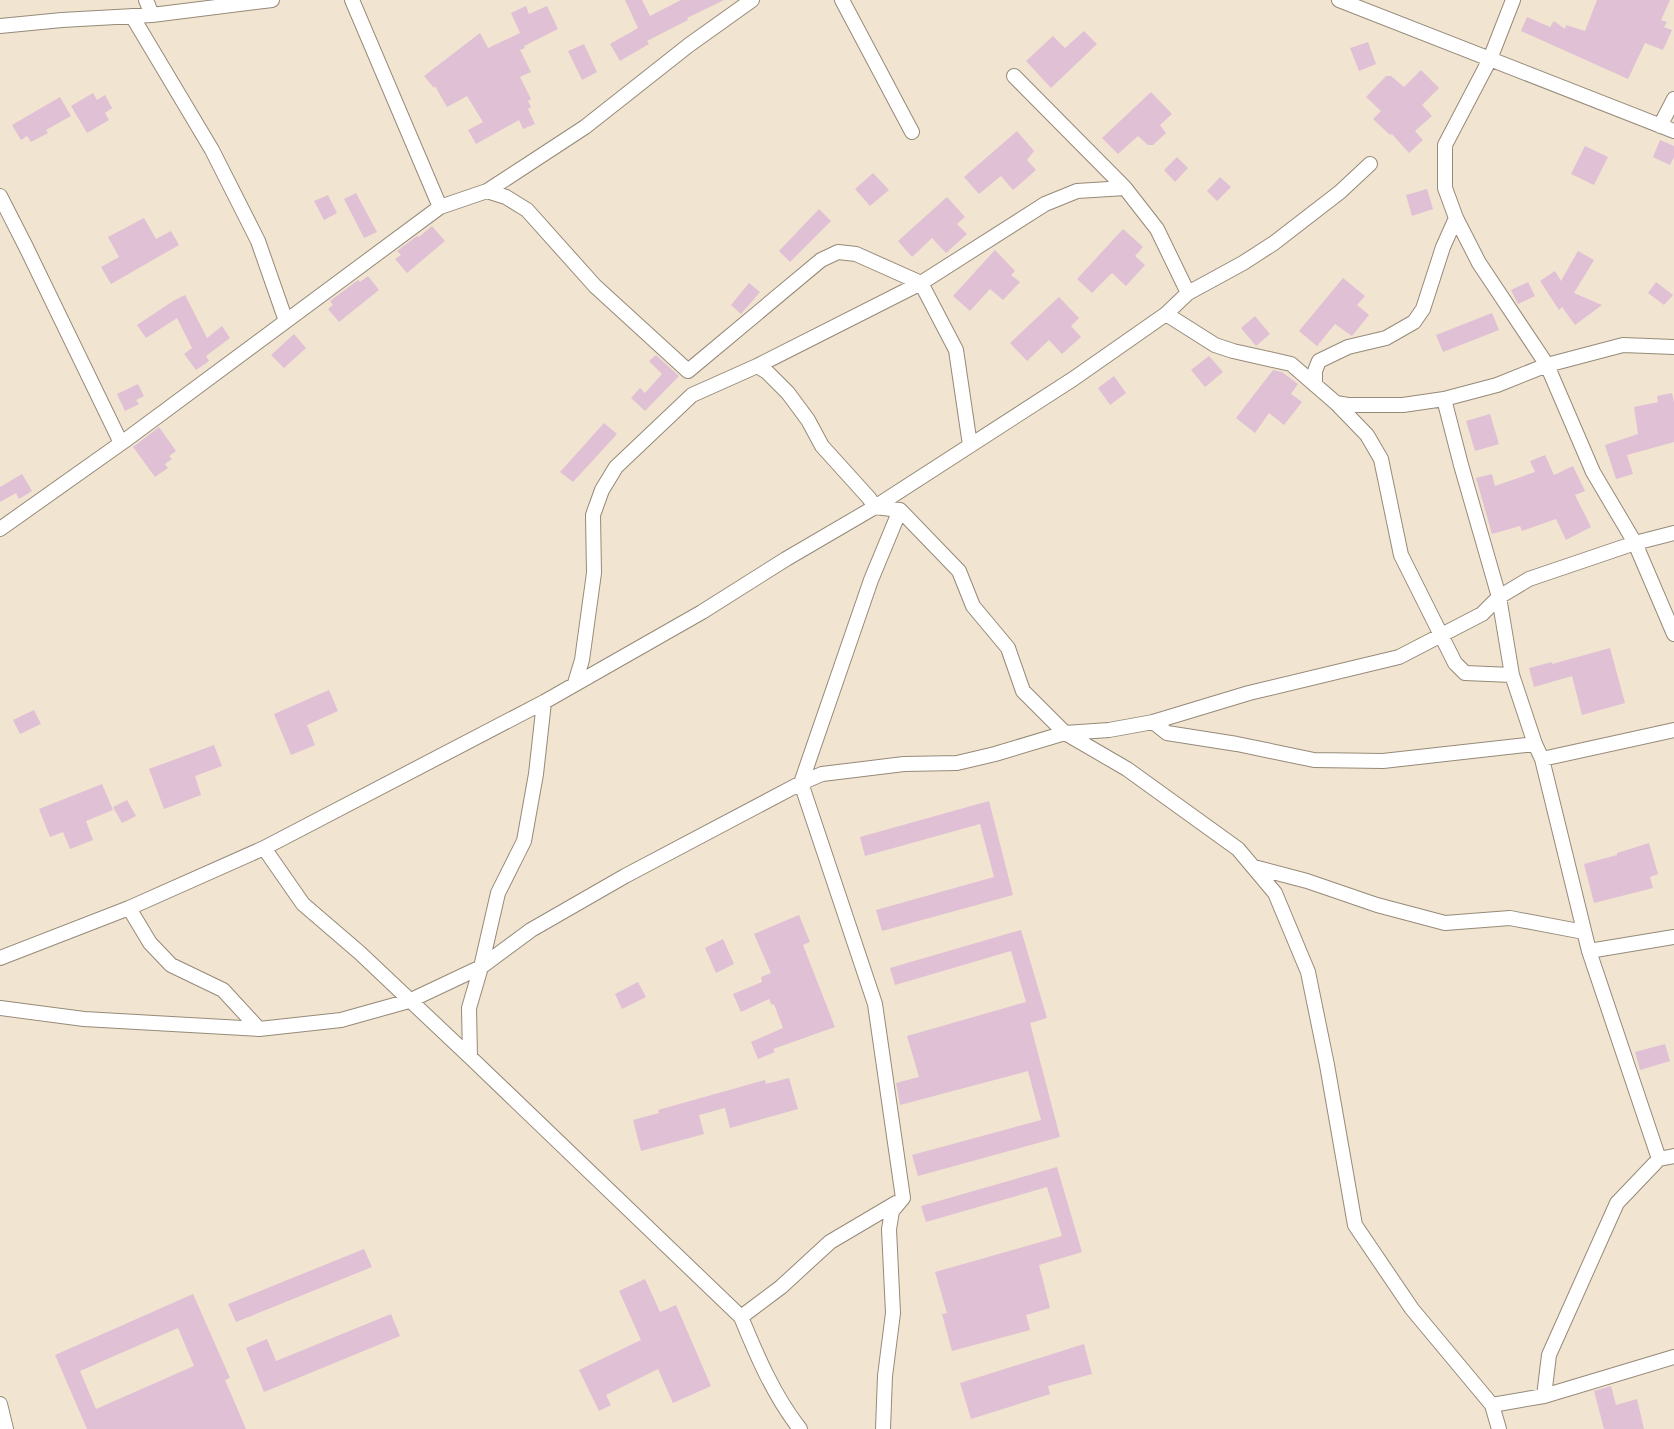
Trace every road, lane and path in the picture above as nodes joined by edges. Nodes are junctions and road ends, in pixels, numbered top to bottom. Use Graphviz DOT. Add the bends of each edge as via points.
graph roads {
  1 [pos="146,0"];
  2 [pos="272,0"];
  3 [pos="352,0"];
  4 [pos="752,0"];
  5 [pos="842,0"];
  6 [pos="1339,0"];
  7 [pos="1513,0"];
  8 [pos="1376,7"];
  9 [pos="152,15"];
  10 [pos="132,16"];
  11 [pos="0,26"];
  12 [pos="1489,59"];
  13 [pos="1014,76"];
  14 [pos="1674,99"];
  15 [pos="1667,129"];
  16 [pos="912,132"];
  17 [pos="1370,164"];
  18 [pos="1125,188"];
  19 [pos="487,191"];
  20 [pos="0,196"];
  21 [pos="440,207"];
  22 [pos="1456,218"];
  23 [pos="921,283"];
  24 [pos="1188,293"];
  25 [pos="1166,314"];
  26 [pos="286,321"];
  27 [pos="1674,347"];
  28 [pos="1547,365"];
  29 [pos="757,366"];
  30 [pos="688,371"];
  31 [pos="1315,385"];
  32 [pos="692,395"];
  33 [pos="1444,399"];
  34 [pos="1336,403"];
  35 [pos="121,443"];
  36 [pos="970,445"];
  37 [pos="876,508"];
  38 [pos="900,510"];
  39 [pos="0,529"];
  40 [pos="1674,533"];
  41 [pos="1635,543"];
  42 [pos="1499,597"];
  43 [pos="1674,634"];
  44 [pos="1440,636"];
  45 [pos="1512,675"];
  46 [pos="575,683"];
  47 [pos="544,702"];
  48 [pos="1153,722"];
  49 [pos="1674,730"];
  50 [pos="1065,733"];
  51 [pos="1535,744"];
  52 [pos="1542,759"];
  53 [pos="801,783"];
  54 [pos="264,848"];
  55 [pos="1254,867"];
  56 [pos="128,908"];
  57 [pos="1584,932"];
  58 [pos="1674,937"];
  59 [pos="1589,951"];
  60 [pos="0,958"];
  61 [pos="481,967"];
  62 [pos="409,1000"];
  63 [pos="0,1007"];
  64 [pos="259,1029"];
  65 [pos="470,1057"];
  66 [pos="1674,1156"];
  67 [pos="1659,1159"];
  68 [pos="903,1198"];
  69 [pos="741,1317"];
  70 [pos="1674,1357"];
  71 [pos="1544,1396"];
  72 [pos="0,1404"];
  73 [pos="1492,1405"];
  74 [pos="6,1429"];
  75 [pos="800,1429"];
  76 [pos="884,1429"];
  77 [pos="1499,1429"];
  1 -- 9 [label="street"];
  2 -- 9 [label="street"];
  3 -- 21 [label="street"];
  4 -- 19 [label="street" via="585,127"];
  5 -- 16 [label="street"];
  6 -- 8 [label="street"];
  7 -- 12 [label="street"];
  8 -- 12 [label="street"];
  9 -- 10 [label="street"];
  10 -- 11 [label="street"];
  10 -- 26 [label="street" via="218,161 258,241"];
  12 -- 15 [label="street"];
  12 -- 22 [label="street" via="1445,145 1445,188"];
  13 -- 18 [label="street"];
  14 -- 15 [label="street"];
  17 -- 24 [label="street" via="1274,243"];
  18 -- 23 [label="street" via="1077,191 1045,204"];
  18 -- 24 [label="street" via="1157,229"];
  19 -- 21 [label="street"];
  19 -- 30 [label="street" via="527,210 595,286"];
  20 -- 35 [label="street"];
  21 -- 26 [label="street"];
  22 -- 28 [label="street" via="1479,263"];
  22 -- 31 [label="street" via="1414,322 1386,338 1348,346 1320,361"];
  23 -- 29 [label="street"];
  23 -- 30 [label="street" via="856,254 838,252 821,260"];
  23 -- 36 [label="street" via="956,350"];
  24 -- 25 [label="street"];
  25 -- 31 [label="street" via="1215,345 1291,364"];
  25 -- 36 [label="street"];
  26 -- 35 [label="street"];
  27 -- 28 [label="street" via="1623,345"];
  28 -- 33 [label="street"];
  28 -- 41 [label="street" via="1592,472"];
  29 -- 32 [label="street"];
  29 -- 37 [label="street" via="788,393 822,446"];
  30 -- 32 [label="street"];
  31 -- 34 [label="street"];
  32 -- 46 [label="street" via="616,467 602,490 593,515 594,573"];
  33 -- 34 [label="street" via="1403,405"];
  33 -- 42 [label="street"];
  34 -- 44 [label="street" via="1367,435 1381,459 1401,555"];
  35 -- 39 [label="street"];
  36 -- 37 [label="street"];
  37 -- 38 [label="street"];
  37 -- 46 [label="street"];
  38 -- 50 [label="street" via="959,571 974,606 1008,648 1023,691"];
  38 -- 53 [label="street"];
  40 -- 41 [label="street"];
  41 -- 42 [label="street" via="1529,579"];
  41 -- 43 [label="street"];
  42 -- 44 [label="street" via="1482,614"];
  42 -- 45 [label="street"];
  44 -- 45 [label="street" via="1465,673"];
  44 -- 48 [label="street" via="1399,657"];
  45 -- 51 [label="street"];
  46 -- 47 [label="street"];
  47 -- 54 [label="street"];
  47 -- 61 [label="street" via="524,841 498,893"];
  48 -- 50 [label="street"];
  48 -- 51 [label="street" via="1167,733 1314,760 1384,761"];
  49 -- 52 [label="street"];
  50 -- 53 [label="street" via="957,763 835,772"];
  50 -- 55 [label="street" via="1127,769 1238,849"];
  51 -- 52 [label="street"];
  52 -- 57 [label="street"];
  53 -- 61 [label="street" via="531,930"];
  53 -- 68 [label="street" via="876,1004"];
  54 -- 56 [label="street"];
  54 -- 62 [label="street" via="303,904"];
  55 -- 57 [label="street" via="1445,923 1510,918"];
  55 -- 73 [label="street" via="1275,893 1308,972 1355,1225 1412,1309"];
  56 -- 60 [label="street"];
  56 -- 64 [label="street" via="150,943 171,965 222,990"];
  57 -- 59 [label="street"];
  58 -- 59 [label="street"];
  59 -- 67 [label="street"];
  61 -- 62 [label="street"];
  61 -- 65 [label="street" via="469,1009"];
  62 -- 64 [label="street" via="341,1020"];
  62 -- 65 [label="street"];
  63 -- 64 [label="street" via="84,1019"];
  65 -- 69 [label="street"];
  66 -- 67 [label="street"];
  67 -- 71 [label="street" via="1617,1203 1549,1355"];
  68 -- 69 [label="street" via="830,1242"];
  68 -- 76 [label="street" via="892,1211 889,1228 893,1314"];
  69 -- 75 [label="street" via="786,1412"];
  70 -- 71 [label="street"];
  71 -- 73 [label="street"];
  72 -- 74 [label="street"];
  73 -- 77 [label="street"];
}
